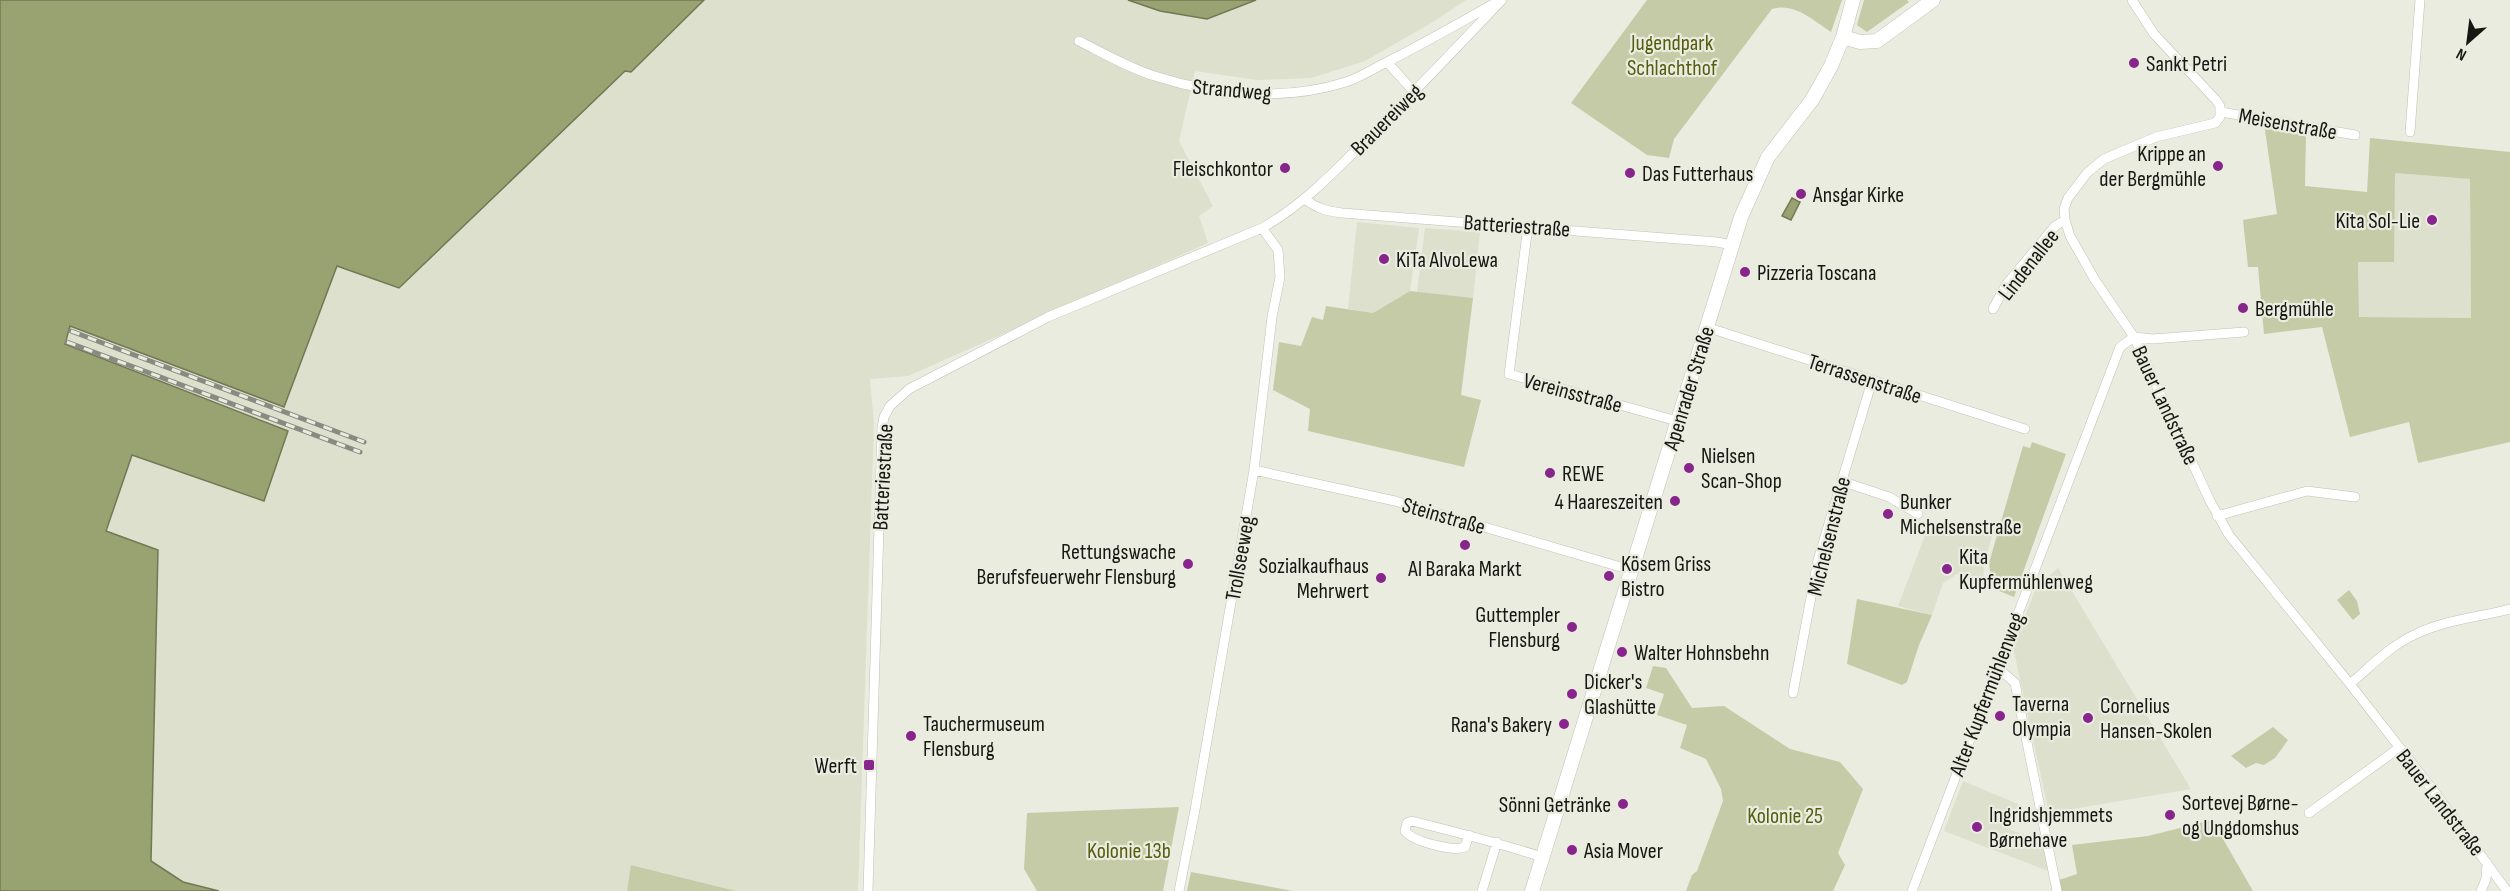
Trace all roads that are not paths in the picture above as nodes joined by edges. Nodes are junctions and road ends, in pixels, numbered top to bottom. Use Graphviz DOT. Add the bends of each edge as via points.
graph roads {
  1 [pos="1500,0"];
  2 [pos="1852,0"];
  3 [pos="1933,0"];
  4 [pos="2132,0"];
  5 [pos="2420,0"];
  6 [pos="1843,37"];
  7 [pos="1080,41"];
  8 [pos="1387,62"];
  9 [pos="1414,92"];
  10 [pos="2221,112"];
  11 [pos="2410,132"];
  12 [pos="2355,135"];
  13 [pos="1306,200"];
  14 [pos="2065,220"];
  15 [pos="1528,226"];
  16 [pos="1262,228"];
  17 [pos="1732,245"];
  18 [pos="1993,309"];
  19 [pos="1706,327"];
  20 [pos="2244,332"];
  21 [pos="2134,337"];
  22 [pos="1872,381"];
  23 [pos="1677,421"];
  24 [pos="2025,429"];
  25 [pos="1254,470"];
  26 [pos="1841,481"];
  27 [pos="2355,496"];
  28 [pos="1918,514"];
  29 [pos="2217,516"];
  30 [pos="1631,570"];
  31 [pos="2510,609"];
  32 [pos="1997,667"];
  33 [pos="2350,684"];
  34 [pos="1793,693"];
  35 [pos="2399,748"];
  36 [pos="2309,813"];
  37 [pos="1469,835"];
  38 [pos="1497,842"];
  39 [pos="1542,857"];
  40 [pos="2487,863"];
  41 [pos="868,891"];
  42 [pos="1179,891"];
  43 [pos="1482,891"];
  44 [pos="1532,891"];
  45 [pos="1912,891"];
  46 [pos="2057,891"];
  47 [pos="2481,891"];
  48 [pos="2507,891"];
  1 -- 8 [label="street, Strandweg"];
  1 -- 9 [label="street, Brauereiweg"];
  2 -- 6 [label="main road, Apenrader Straße"];
  3 -- 6 [label="main road" via="1877,41"];
  4 -- 10 [label="street" via="2154,34 2216,100"];
  5 -- 11 [label="street"];
  6 -- 17 [label="main road, Apenrader Straße" via="1812,100 1768,157"];
  7 -- 8 [label="street, Strandweg" via="1156,77 1196,87 1256,94 1337,84"];
  8 -- 9 [label="street"];
  9 -- 13 [label="street, Brauereiweg"];
  10 -- 12 [label="street, Meisenstraße"];
  10 -- 14 [label="street" via="2215,123 2156,137 2104,159 2068,198"];
  13 -- 15 [label="street, Batteriestraße" via="1325,211 1342,213"];
  13 -- 16 [label="street, Brauereiweg"];
  14 -- 18 [label="street, Lindenallee" via="2055,226 2006,285"];
  14 -- 21 [label="street, Bauer Landstraße" via="2077,251"];
  15 -- 17 [label="street, Batteriestraße"];
  15 -- 23 [label="street, Vereinsstraße" via="1509,374"];
  16 -- 25 [label="street, Trollseeweg" via="1278,250 1281,262"];
  16 -- 41 [label="street, Batteriestraße" via="1032,325 909,389 890,406 882,428"];
  17 -- 19 [label="main road, Apenrader Straße"];
  19 -- 22 [label="street, Terrassenstraße"];
  19 -- 23 [label="main road, Apenrader Straße"];
  20 -- 21 [label="street"];
  21 -- 29 [label="street, Bauer Landstraße"];
  21 -- 32 [label="street, Alter Kupfermühlenweg" via="2120,348"];
  22 -- 24 [label="street, Terrassenstraße"];
  22 -- 26 [label="street, Michelsenstraße"];
  23 -- 30 [label="main road, Apenrader Straße"];
  25 -- 30 [label="street, Steinstraße" via="1370,494"];
  25 -- 42 [label="street, Trollseeweg"];
  26 -- 28 [label="street" via="1889,497"];
  26 -- 34 [label="street, Michelsenstraße" via="1818,560"];
  27 -- 29 [label="street" via="2307,490"];
  29 -- 33 [label="street, Bauer Landstraße"];
  30 -- 39 [label="main road, Apenrader Straße"];
  31 -- 33 [label="street" via="2417,633"];
  32 -- 45 [label="street, Alter Kupfermühlenweg"];
  32 -- 46 [label="street" via="2015,683"];
  33 -- 35 [label="street, Bauer Landstraße"];
  35 -- 36 [label="street"];
  35 -- 40 [label="street, Bauer Landstraße"];
  37 -- 37 [label="street" via="1412,821 1405,831 1412,838 1454,849 1464,847"];
  37 -- 38 [label="street"];
  38 -- 39 [label="street"];
  38 -- 43 [label="street"];
  39 -- 44 [label="main road, Apenrader Straße"];
  40 -- 47 [label="street, Bauer Landstraße"];
  40 -- 48 [label="street, Bauer Landstraße"];
}
